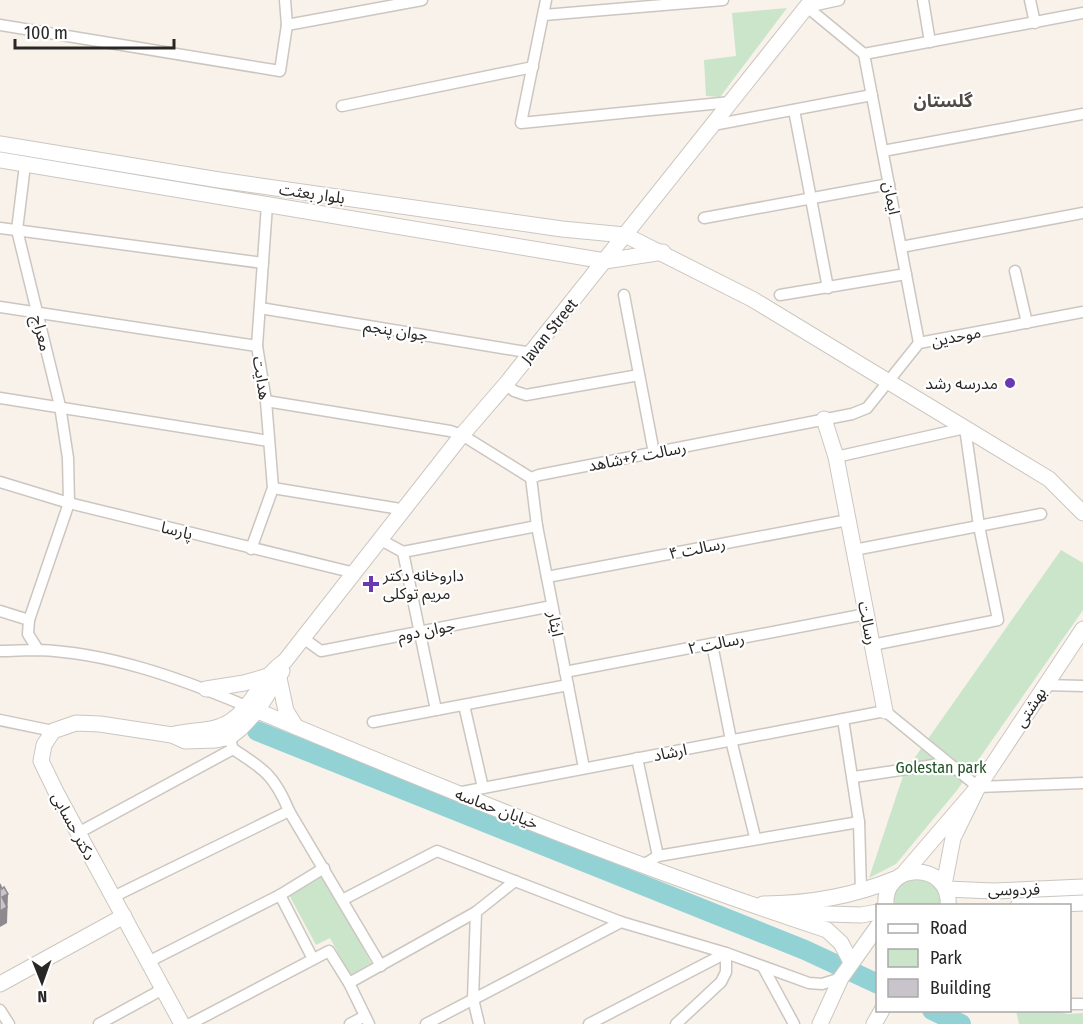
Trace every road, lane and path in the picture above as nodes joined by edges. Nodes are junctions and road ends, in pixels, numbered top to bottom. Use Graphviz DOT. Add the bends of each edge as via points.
graph roads {
  1 [pos="285,0"];
  2 [pos="422,0"];
  3 [pos="546,0"];
  4 [pos="723,0"];
  5 [pos="839,0"];
  6 [pos="923,0"];
  7 [pos="1030,0"];
  8 [pos="402,2"];
  9 [pos="809,3"];
  10 [pos="1083,13"];
  11 [pos="544,15"];
  12 [pos="1035,22"];
  13 [pos="0,25"];
  14 [pos="287,25"];
  15 [pos="930,42"];
  16 [pos="864,54"];
  17 [pos="533,67"];
  18 [pos="872,95"];
  19 [pos="731,102"];
  20 [pos="342,106"];
  21 [pos="794,110"];
  22 [pos="1083,114"];
  23 [pos="713,125"];
  24 [pos="0,144"];
  25 [pos="883,152"];
  26 [pos="0,160"];
  27 [pos="25,165"];
  28 [pos="206,178"];
  29 [pos="889,184"];
  30 [pos="203,194"];
  31 [pos="811,199"];
  32 [pos="267,205"];
  33 [pos="1083,213"];
  34 [pos="704,218"];
  35 [pos="0,228"];
  36 [pos="562,228"];
  37 [pos="17,230"];
  38 [pos="625,235"];
  39 [pos="901,247"];
  40 [pos="663,252"];
  41 [pos="556,253"];
  42 [pos="605,261"];
  43 [pos="263,263"];
  44 [pos="1015,271"];
  45 [pos="906,274"];
  46 [pos="828,288"];
  47 [pos="624,295"];
  48 [pos="780,295"];
  49 [pos="0,308"];
  50 [pos="260,308"];
  51 [pos="1083,312"];
  52 [pos="38,315"];
  53 [pos="1027,322"];
  54 [pos="919,343"];
  55 [pos="257,346"];
  56 [pos="532,352"];
  57 [pos="639,375"];
  58 [pos="887,381"];
  59 [pos="507,384"];
  60 [pos="0,398"];
  61 [pos="266,401"];
  62 [pos="60,406"];
  63 [pos="824,419"];
  64 [pos="965,428"];
  65 [pos="462,435"];
  66 [pos="269,441"];
  67 [pos="654,453"];
  68 [pos="836,457"];
  69 [pos="531,478"];
  70 [pos="0,482"];
  71 [pos="273,488"];
  72 [pos="69,503"];
  73 [pos="406,510"];
  74 [pos="1083,513"];
  75 [pos="1041,514"];
  76 [pos="848,519"];
  77 [pos="537,526"];
  78 [pos="980,526"];
  79 [pos="381,540"];
  80 [pos="251,549"];
  81 [pos="854,550"];
  82 [pos="404,552"];
  83 [pos="355,573"];
  84 [pos="547,577"];
  85 [pos="552,606"];
  86 [pos="0,611"];
  87 [pos="866,614"];
  88 [pos="29,620"];
  89 [pos="1083,629"];
  90 [pos="421,631"];
  91 [pos="303,638"];
  92 [pos="712,644"];
  93 [pos="872,645"];
  94 [pos="38,650"];
  95 [pos="0,651"];
  96 [pos="565,672"];
  97 [pos="273,677"];
  98 [pos="568,685"];
  99 [pos="1045,685"];
  100 [pos="1083,686"];
  101 [pos="206,689"];
  102 [pos="464,705"];
  103 [pos="251,708"];
  104 [pos="436,710"];
  105 [pos="885,711"];
  106 [pos="843,719"];
  107 [pos="0,720"];
  108 [pos="373,722"];
  109 [pos="296,727"];
  110 [pos="53,731"];
  111 [pos="172,735"];
  112 [pos="731,740"];
  113 [pos="231,743"];
  114 [pos="637,758"];
  115 [pos="947,763"];
  116 [pos="584,768"];
  117 [pos="854,777"];
  118 [pos="1083,783"];
  119 [pos="978,787"];
  120 [pos="483,788"];
  121 [pos="456,793"];
  122 [pos="289,811"];
  123 [pos="859,822"];
  124 [pos="78,833"];
  125 [pos="755,837"];
  126 [pos="658,855"];
  127 [pos="643,866"];
  128 [pos="324,868"];
  129 [pos="900,875"];
  130 [pos="515,881"];
  131 [pos="945,887"];
  132 [pos="1083,887"];
  133 [pos="861,891"];
  134 [pos="280,895"];
  135 [pos="113,897"];
  136 [pos="344,899"];
  137 [pos="1083,903"];
  138 [pos="750,904"];
  139 [pos="886,904"];
  140 [pos="948,904"];
  141 [pos="1061,904"];
  142 [pos="476,912"];
  143 [pos="876,912"];
  144 [pos="123,916"];
  145 [pos="621,922"];
  146 [pos="876,929"];
  147 [pos="726,953"];
  148 [pos="313,959"];
  149 [pos="148,962"];
  150 [pos="851,962"];
  151 [pos="381,966"];
  152 [pos="763,968"];
  153 [pos="841,978"];
  154 [pos="350,983"];
  155 [pos="0,984"];
  156 [pos="163,989"];
  157 [pos="473,999"];
  158 [pos="0,1011"];
  159 [pos="367,1020"];
  160 [pos="9,1024"];
  161 [pos="99,1024"];
  162 [pos="182,1024"];
  163 [pos="190,1024"];
  164 [pos="350,1024"];
  165 [pos="426,1024"];
  166 [pos="480,1024"];
  167 [pos="589,1024"];
  168 [pos="676,1024"];
  169 [pos="794,1024"];
  170 [pos="820,1024"];
  1 -- 14 [label="street"];
  2 -- 8 [label="street"];
  3 -- 11 [label="street"];
  4 -- 11 [label="street"];
  5 -- 9 [label="street"];
  6 -- 15 [label="street"];
  7 -- 12 [label="street"];
  8 -- 14 [label="street"];
  9 -- 16 [label="street"];
  9 -- 19 [label="main road, Javan Street"];
  10 -- 12 [label="street"];
  11 -- 17 [label="street"];
  12 -- 15 [label="street"];
  13 -- 14 [label="street" via="280,71"];
  15 -- 16 [label="street"];
  16 -- 18 [label="street, ایمان"];
  17 -- 19 [label="street" via="521,123"];
  17 -- 20 [label="street"];
  18 -- 21 [label="street"];
  18 -- 25 [label="street, ایمان"];
  19 -- 23 [label="main road, Javan Street"];
  21 -- 23 [label="street"];
  21 -- 31 [label="street"];
  22 -- 25 [label="street"];
  23 -- 38 [label="main road, Javan Street"];
  24 -- 28 [label="main road, بلوار بعثت"];
  25 -- 29 [label="street, ایمان"];
  26 -- 27 [label="main road, بلوار بعثت"];
  27 -- 30 [label="main road, بلوار بعثت"];
  27 -- 37 [label="street, معراج"];
  28 -- 30 [label="main road"];
  28 -- 36 [label="main road, بلوار بعثت"];
  29 -- 31 [label="street"];
  29 -- 39 [label="street, ایمان"];
  30 -- 32 [label="main road, بلوار بعثت"];
  31 -- 34 [label="street"];
  31 -- 46 [label="street"];
  32 -- 41 [label="main road, بلوار بعثت"];
  32 -- 43 [label="street, هدایت"];
  33 -- 39 [label="street"];
  35 -- 37 [label="street"];
  36 -- 38 [label="main road, بلوار بعثت"];
  36 -- 41 [label="main road"];
  37 -- 43 [label="street"];
  37 -- 52 [label="street, معراج"];
  38 -- 40 [label="main road, بلوار بعثت"];
  38 -- 42 [label="main road, Javan Street"];
  39 -- 45 [label="street, ایمان"];
  40 -- 42 [label="main road, بلوار بعثت"];
  40 -- 58 [label="main road, بلوار بعثت" via="752,299"];
  41 -- 42 [label="main road, بلوار بعثت"];
  42 -- 56 [label="main road, Javan Street"];
  43 -- 50 [label="street, هدایت"];
  44 -- 53 [label="street"];
  45 -- 46 [label="street"];
  45 -- 54 [label="street, ایمان"];
  46 -- 48 [label="street"];
  47 -- 57 [label="street"];
  49 -- 52 [label="street"];
  50 -- 55 [label="street, هدایت"];
  50 -- 56 [label="street, جوان پنجم"];
  51 -- 53 [label="street, موحدین"];
  52 -- 55 [label="street"];
  52 -- 62 [label="street, معراج"];
  53 -- 54 [label="street, موحدین"];
  54 -- 58 [label="street, موحدین"];
  55 -- 61 [label="street, هدایت"];
  56 -- 59 [label="main road, Javan Street"];
  57 -- 59 [label="street" via="526,395 514,392"];
  57 -- 67 [label="street"];
  58 -- 63 [label="street, موحدین" via="867,408"];
  58 -- 64 [label="main road, بلوار بعثت"];
  59 -- 65 [label="main road, Javan Street"];
  60 -- 62 [label="street"];
  61 -- 65 [label="street"];
  61 -- 66 [label="street, هدایت"];
  62 -- 66 [label="street"];
  62 -- 72 [label="street, معراج" via="68,458"];
  63 -- 67 [label="street, رسالت ۶+شاهد"];
  63 -- 68 [label="main road, رسالت"];
  64 -- 68 [label="street"];
  64 -- 74 [label="main road, بلوار بعثت" via="1049,479"];
  64 -- 78 [label="street"];
  65 -- 69 [label="street"];
  65 -- 73 [label="main road, Javan Street"];
  66 -- 71 [label="street, هدایت"];
  67 -- 69 [label="street, رسالت ۶+شاهد"];
  68 -- 76 [label="main road, رسالت"];
  69 -- 77 [label="street, ایثار"];
  70 -- 72 [label="street, پارسا"];
  71 -- 73 [label="street"];
  71 -- 80 [label="street, هدایت"];
  72 -- 80 [label="street, پارسا"];
  72 -- 88 [label="street"];
  73 -- 79 [label="main road, Javan Street"];
  75 -- 78 [label="street"];
  76 -- 81 [label="main road, رسالت"];
  76 -- 84 [label="street, رسالت ۴"];
  77 -- 82 [label="street"];
  77 -- 84 [label="street, ایثار"];
  78 -- 81 [label="street"];
  78 -- 93 [label="street" via="998,620"];
  79 -- 82 [label="street"];
  79 -- 83 [label="main road, Javan Street"];
  80 -- 83 [label="street, پارسا"];
  81 -- 87 [label="main road, رسالت"];
  82 -- 90 [label="street"];
  83 -- 91 [label="main road, Javan Street"];
  84 -- 85 [label="street, ایثار"];
  85 -- 90 [label="street, جوان دوم"];
  85 -- 96 [label="street, ایثار"];
  86 -- 88 [label="street"];
  87 -- 92 [label="street, رسالت ۲"];
  87 -- 93 [label="main road, رسالت"];
  88 -- 94 [label="street" via="28,634"];
  89 -- 99 [label="main road, بهشتی"];
  90 -- 91 [label="street, جوان دوم" via="321,651"];
  90 -- 104 [label="street"];
  91 -- 97 [label="main road, Javan Street"];
  92 -- 96 [label="street, رسالت ۲"];
  92 -- 112 [label="street"];
  93 -- 105 [label="main road, رسالت"];
  94 -- 95 [label="street"];
  94 -- 101 [label="street" via="104,659"];
  96 -- 98 [label="street, ایثار"];
  97 -- 101 [label="main road"];
  97 -- 103 [label="main road, Javan Street"];
  97 -- 109 [label="main road"];
  98 -- 102 [label="street"];
  98 -- 116 [label="street, ایثار"];
  99 -- 100 [label="street"];
  99 -- 119 [label="main road, بهشتی"];
  101 -- 103 [label="street"];
  102 -- 104 [label="street"];
  102 -- 120 [label="street"];
  103 -- 109 [label="main road, خیابان حماسه"];
  103 -- 111 [label="main road" via="216,729"];
  103 -- 113 [label="main road"];
  104 -- 108 [label="street"];
  105 -- 106 [label="street, ارشاد"];
  105 -- 115 [label="street"];
  106 -- 112 [label="street, ارشاد"];
  106 -- 117 [label="street"];
  107 -- 110 [label="street"];
  109 -- 121 [label="main road, خیابان حماسه"];
  110 -- 111 [label="main road" via="76,723"];
  110 -- 124 [label="main road, دکتر حسابی" via="44,745 41,761"];
  111 -- 113 [label="main road" via="185,741"];
  112 -- 114 [label="street, ارشاد"];
  112 -- 125 [label="street"];
  113 -- 122 [label="street" via="266,771"];
  113 -- 124 [label="street"];
  114 -- 116 [label="street, ارشاد"];
  114 -- 126 [label="street"];
  115 -- 117 [label="street"];
  115 -- 119 [label="street"];
  116 -- 120 [label="street, ارشاد"];
  117 -- 123 [label="street"];
  118 -- 119 [label="street"];
  119 -- 129 [label="main road"];
  119 -- 131 [label="main road" via="953,838"];
  120 -- 121 [label="street, ارشاد"];
  121 -- 127 [label="main road, خیابان حماسه"];
  122 -- 128 [label="street"];
  122 -- 135 [label="street"];
  123 -- 125 [label="street"];
  123 -- 133 [label="street"];
  124 -- 135 [label="main road, دکتر حسابی"];
  125 -- 126 [label="street"];
  126 -- 127 [label="street"];
  127 -- 138 [label="main road, خیابان حماسه"];
  128 -- 134 [label="street"];
  128 -- 136 [label="street"];
  129 -- 131 [label="main road" via="927,872"];
  129 -- 133 [label="main road, خیابان حماسه"];
  129 -- 139 [label="main road" via="888,888"];
  130 -- 136 [label="street" via="437,851"];
  130 -- 142 [label="street"];
  130 -- 145 [label="street"];
  131 -- 132 [label="main road, فردوسی" via="994,891"];
  131 -- 140 [label="main road"];
  133 -- 138 [label="main road, خیابان حماسه" via="800,904"];
  134 -- 148 [label="street"];
  134 -- 149 [label="street"];
  135 -- 144 [label="main road, دکتر حسابی"];
  136 -- 151 [label="street"];
  137 -- 141 [label="main road, فردوسی"];
  138 -- 143 [label="main road, خیابان حماسه" via="800,914"];
  138 -- 150 [label="main road" via="827,930 841,943"];
  142 -- 151 [label="street"];
  142 -- 157 [label="street"];
  144 -- 149 [label="main road, دکتر حسابی"];
  144 -- 155 [label="main road"];
  145 -- 147 [label="street"];
  145 -- 157 [label="street"];
  146 -- 150 [label="main road"];
  147 -- 152 [label="street"];
  147 -- 167 [label="street"];
  147 -- 168 [label="street" via="726,972 721,982"];
  148 -- 154 [label="street" via="329,951"];
  148 -- 163 [label="street"];
  149 -- 156 [label="main road, دکتر حسابی"];
  150 -- 153 [label="main road"];
  151 -- 154 [label="street"];
  152 -- 153 [label="street" via="809,983"];
  152 -- 169 [label="street"];
  153 -- 170 [label="main road"];
  154 -- 159 [label="street"];
  156 -- 161 [label="street"];
  156 -- 162 [label="main road, دکتر حسابی"];
  157 -- 165 [label="street"];
  157 -- 166 [label="street"];
  158 -- 160 [label="street"];
  159 -- 164 [label="street"];
}
